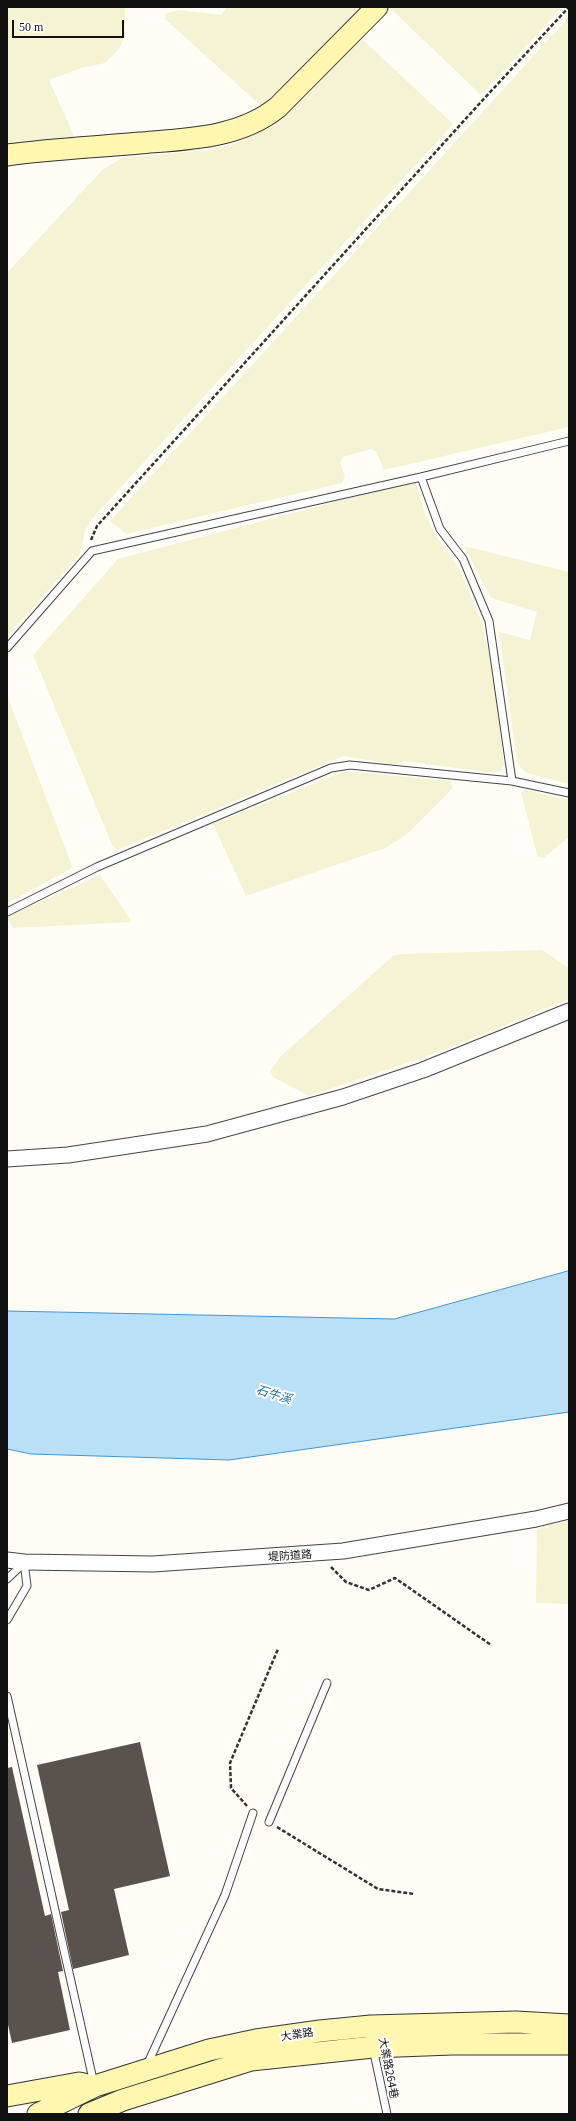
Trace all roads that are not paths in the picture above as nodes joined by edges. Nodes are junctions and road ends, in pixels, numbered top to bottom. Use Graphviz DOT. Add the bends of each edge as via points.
graph roads {
  1 [pos="376,7"];
  2 [pos="7,155"];
  3 [pos="569,441"];
  4 [pos="421,477"];
  5 [pos="7,648"];
  6 [pos="512,780"];
  7 [pos="569,793"];
  8 [pos="7,912"];
  9 [pos="569,1011"];
  10 [pos="7,1159"];
  11 [pos="569,1511"];
  12 [pos="7,1560"];
  13 [pos="24,1562"];
  14 [pos="7,1579"];
  15 [pos="7,1620"];
  16 [pos="327,1683"];
  17 [pos="7,1696"];
  18 [pos="253,1813"];
  19 [pos="268,1822"];
  20 [pos="569,2025"];
  21 [pos="372,2037"];
  22 [pos="569,2044"];
  23 [pos="145,2070"];
  24 [pos="95,2086"];
  25 [pos="7,2096"];
  26 [pos="38,2114"];
  27 [pos="89,2114"];
  28 [pos="388,2114"];
  1 -- 2 [label="main road" via="264,119 202,138"];
  3 -- 4 [label="lane"];
  4 -- 5 [label="lane" via="92,551"];
  4 -- 6 [label="lane" via="440,529 463,559 488,621"];
  6 -- 7 [label="lane"];
  6 -- 8 [label="lane" via="350,765 331,768 98,868"];
  9 -- 10 [label="street" via="424,1070 343,1097 206,1134 68,1155"];
  11 -- 13 [label="street, 堤防道路" via="385,1545 318,1553 153,1564"];
  12 -- 13 [label="street, 堤防道路"];
  13 -- 14 [label="lane"];
  13 -- 15 [label="lane" via="27,1586"];
  16 -- 19 [label="lane"];
  17 -- 24 [label="lane"];
  18 -- 23 [label="lane" via="225,1895"];
  20 -- 21 [label="main road, 大業路" via="516,2022"];
  21 -- 22 [label="main road, 大業路" via="452,2044"];
  21 -- 23 [label="main road, 大業路" via="320,2031 256,2040 209,2050"];
  21 -- 27 [label="main road, 大業路" via="251,2060 122,2100"];
  21 -- 28 [label="lane, 大業路264巷"];
  23 -- 24 [label="main road, 大業路"];
  24 -- 25 [label="main road" via="79,2083"];
  24 -- 26 [label="main road, 大業路"];
}
